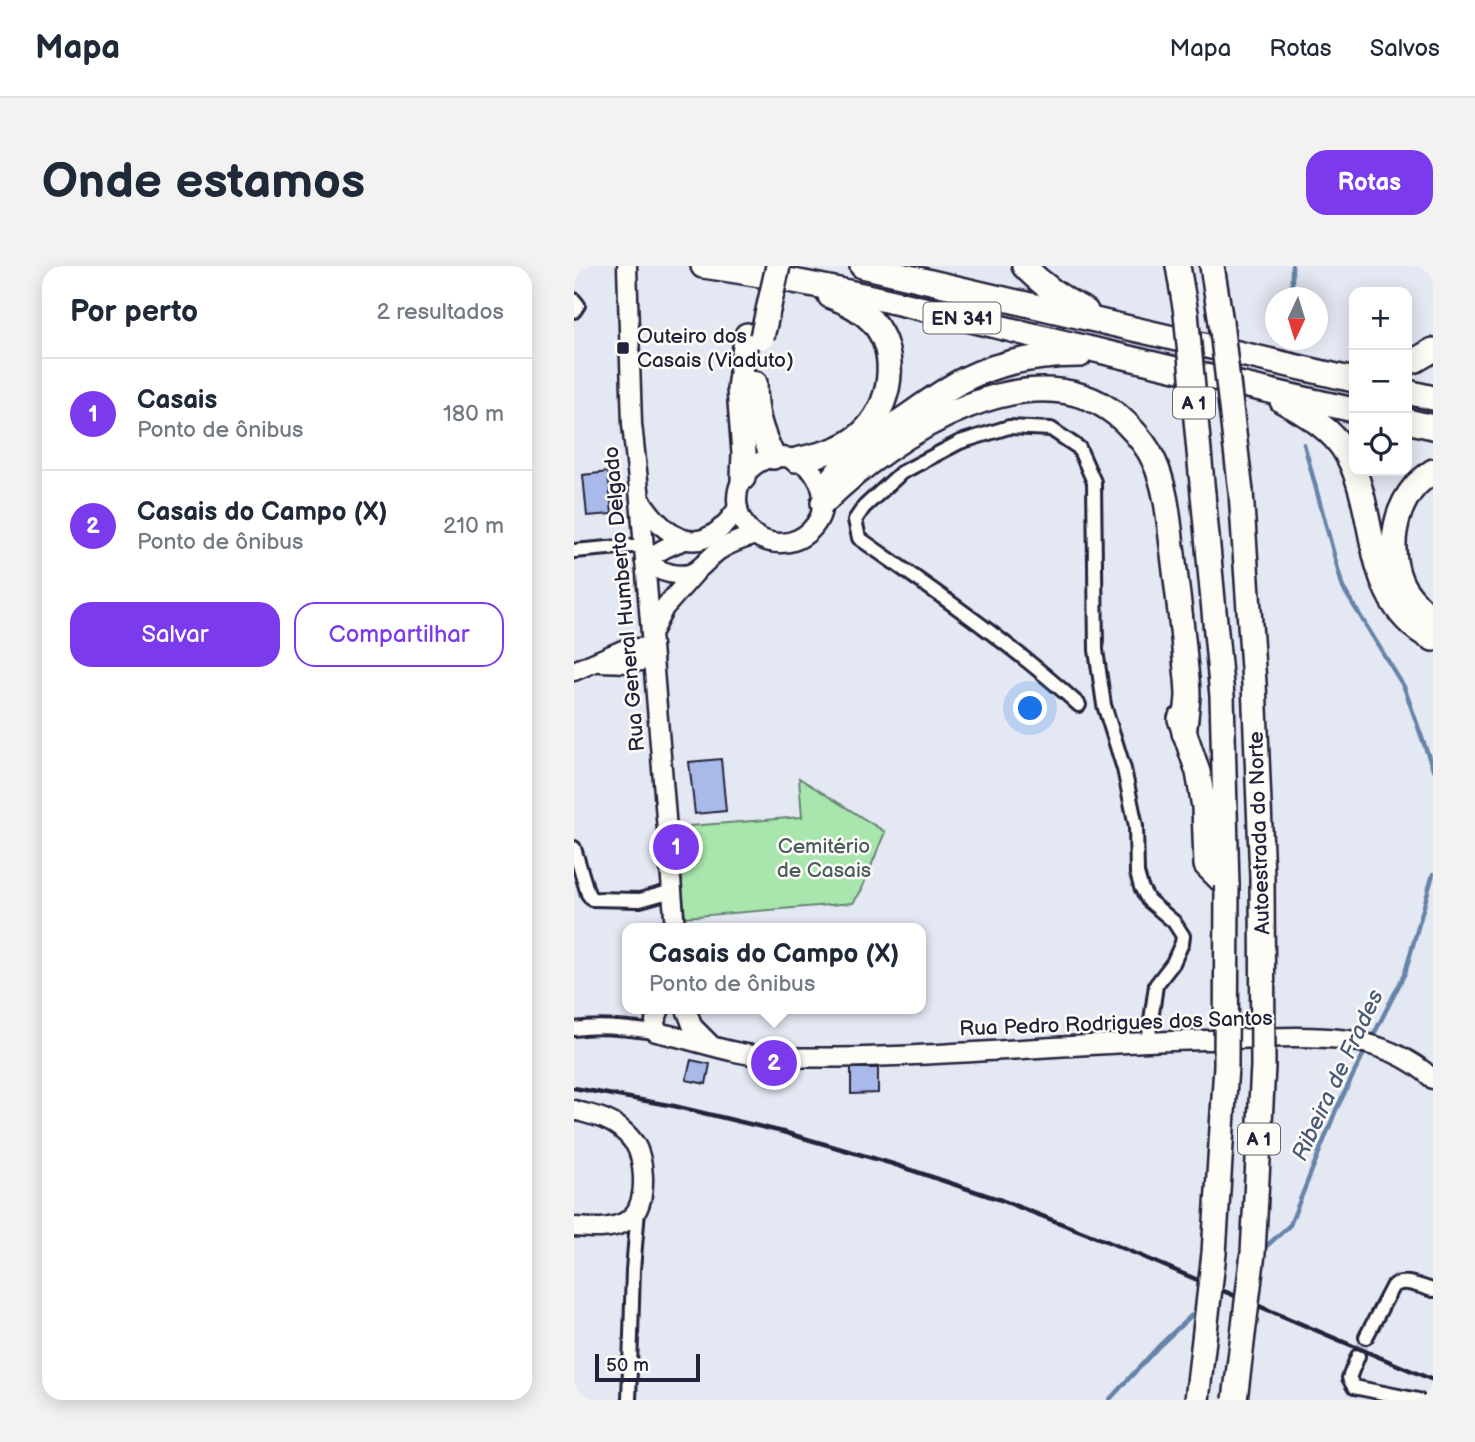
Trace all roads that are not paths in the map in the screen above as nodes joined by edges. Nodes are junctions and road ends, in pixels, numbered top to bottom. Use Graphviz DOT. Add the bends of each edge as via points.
graph roads {
  1 [pos="627,266"];
  2 [pos="703,266"];
  3 [pos="762,266"];
  4 [pos="862,266"];
  5 [pos="1024,266"];
  6 [pos="1178,266"];
  7 [pos="1212,266"];
  8 [pos="787,274"];
  9 [pos="574,300"];
  10 [pos="574,311"];
  11 [pos="1114,326"];
  12 [pos="755,336"];
  13 [pos="1433,350"];
  14 [pos="1129,358"];
  15 [pos="1412,361"];
  16 [pos="1348,376"];
  17 [pos="1264,391"];
  18 [pos="1412,393"];
  19 [pos="1433,398"];
  20 [pos="1349,409"];
  21 [pos="1412,422"];
  22 [pos="1433,427"];
  23 [pos="773,457"];
  24 [pos="796,460"];
  25 [pos="1433,471"];
  26 [pos="743,478"];
  27 [pos="823,497"];
  28 [pos="639,499"];
  29 [pos="738,508"];
  30 [pos="755,535"];
  31 [pos="685,540"];
  32 [pos="574,551"];
  33 [pos="644,553"];
  34 [pos="695,572"];
  35 [pos="649,615"];
  36 [pos="1433,619"];
  37 [pos="1433,639"];
  38 [pos="652,647"];
  39 [pos="618,658"];
  40 [pos="574,671"];
  41 [pos="656,689"];
  42 [pos="1079,705"];
  43 [pos="574,848"];
  44 [pos="1227,886"];
  45 [pos="672,891"];
  46 [pos="675,923"];
  47 [pos="658,1014"];
  48 [pos="680,1014"];
  49 [pos="686,1014"];
  50 [pos="574,1029"];
  51 [pos="661,1033"];
  52 [pos="1148,1042"];
  53 [pos="713,1047"];
  54 [pos="1433,1079"];
  55 [pos="574,1110"];
  56 [pos="638,1210"];
  57 [pos="582,1227"];
  58 [pos="1433,1290"];
  59 [pos="1366,1337"];
  60 [pos="1358,1356"];
  61 [pos="629,1400"];
  62 [pos="1196,1400"];
  63 [pos="1235,1400"];
  64 [pos="1418,1400"];
  1 -- 28 [label="street, Rua General Humberto Delgado"];
  2 -- 8 [label="highway, EN 341"];
  3 -- 12 [label="highway"];
  4 -- 11 [label="highway, EN 341"];
  5 -- 11 [label="highway" via="1064,299"];
  6 -- 44 [label="highway, Autoestrada do Norte / A 1, bridge" via="1222,696"];
  7 -- 63 [label="highway, Autoestrada do Norte / A 1, bridge" via="1241,492 1262,877 1263,1066 1253,1253"];
  8 -- 12 [label="highway, bridge"];
  8 -- 14 [label="highway, EN 341"];
  8 -- 24 [label="highway" via="872,321 889,357 890,381 884,403 861,434 826,453"];
  9 -- 10 [label="street" via="578,304"];
  11 -- 16 [label="highway, EN 341"];
  12 -- 23 [label="highway" via="755,407"];
  12 -- 26 [label="highway" via="742,364"];
  13 -- 15 [label="highway"];
  14 -- 17 [label="highway, EN 341"];
  14 -- 27 [label="highway" via="1052,355 1024,359 968,378 852,455"];
  17 -- 20 [label="highway, EN 341"];
  17 -- 37 [label="highway" via="1319,424 1347,454 1387,592 1402,616"];
  18 -- 19 [label="highway"];
  21 -- 22 [label="highway"];
  23 -- 24 [label="street"];
  23 -- 26 [label="street" via="761,461"];
  24 -- 27 [label="street" via="817,478"];
  25 -- 36 [label="highway" via="1416,485 1403,506 1394,530 1394,558 1414,602"];
  26 -- 29 [label="street"];
  27 -- 30 [label="street" via="814,527 804,535 779,543"];
  27 -- 44 [label="highway" via="894,446 968,405 1032,390 1066,392 1115,412 1154,460 1164,491 1170,531 1166,624 1172,693 1198,772 1206,865"];
  28 -- 31 [label="street" via="651,517"];
  28 -- 33 [label="street, Rua General Humberto Delgado"];
  29 -- 30 [label="street"];
  29 -- 31 [label="street" via="715,535"];
  30 -- 34 [label="street" via="718,551"];
  31 -- 33 [label="street"];
  32 -- 33 [label="street"];
  33 -- 34 [label="street" via="659,570"];
  33 -- 35 [label="street, Rua General Humberto Delgado"];
  34 -- 38 [label="street" via="664,608"];
  35 -- 38 [label="street, Rua General Humberto Delgado"];
  35 -- 39 [label="street"];
  38 -- 39 [label="street" via="634,648"];
  38 -- 41 [label="street, Rua General Humberto Delgado"];
  39 -- 40 [label="street"];
  39 -- 41 [label="street"];
  41 -- 45 [label="street, Rua General Humberto Delgado"];
  42 -- 52 [label="street" via="1048,677 859,538 855,520 901,473 960,442 1009,427 1051,429 1079,448 1094,482 1096,650 1104,705 1136,826 1141,887 1183,936 1173,963 1156,985"];
  43 -- 45 [label="street" via="592,899 640,900"];
  44 -- 62 [label="highway, Autoestrada do Norte / A 1, bridge" via="1226,1066 1214,1253"];
  45 -- 46 [label="street, Rua General Humberto Delgado"];
  47 -- 51 [label="street" via="655,1020"];
  48 -- 51 [label="street"];
  49 -- 53 [label="street"];
  50 -- 51 [label="street" via="613,1027"];
  51 -- 53 [label="street, Rua Pedro Rodrigues dos Santos"];
  52 -- 53 [label="street, Rua Pedro Rodrigues dos Santos" via="861,1057 756,1056"];
  52 -- 54 [label="street, Rua Pedro Rodrigues dos Santos" via="1348,1040 1400,1056"];
  55 -- 56 [label="street" via="606,1119 635,1143 642,1163"];
  56 -- 57 [label="street" via="625,1222 609,1227"];
  56 -- 61 [label="street"];
  58 -- 59 [label="street" via="1396,1283"];
  60 -- 64 [label="street" via="1349,1378 1354,1387"];
}
